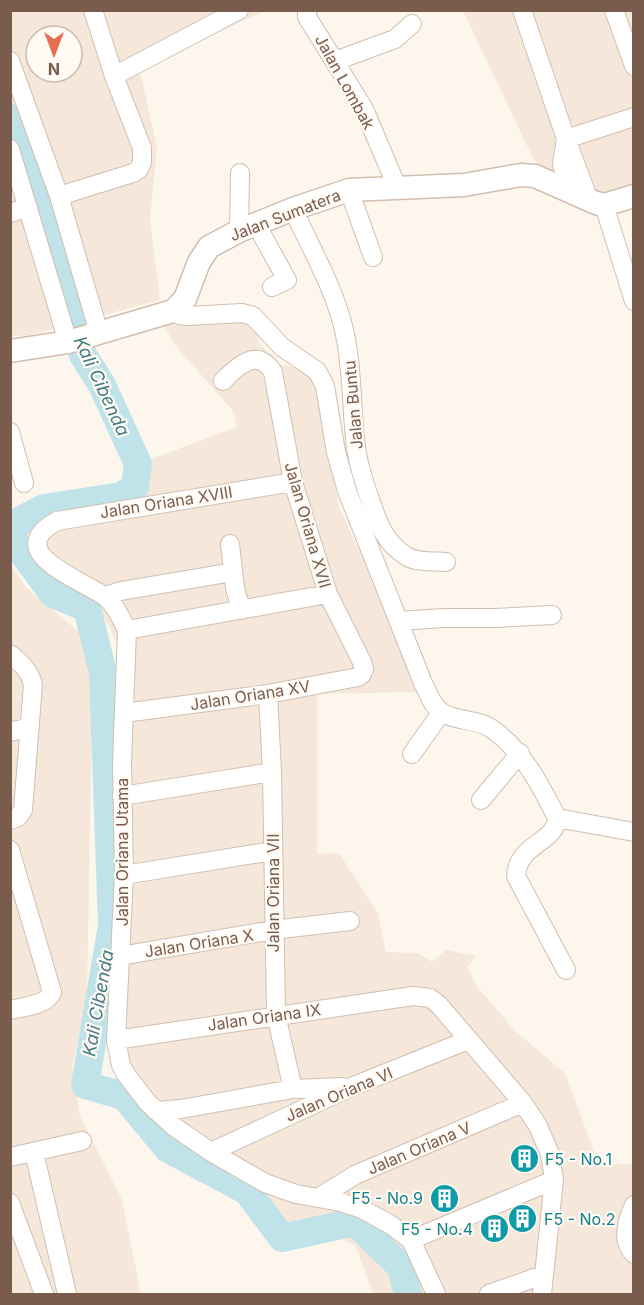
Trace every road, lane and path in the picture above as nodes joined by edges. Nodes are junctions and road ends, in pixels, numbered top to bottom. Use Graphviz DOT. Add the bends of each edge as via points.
graph roads {
  1 [pos="93,10"];
  2 [pos="239,10"];
  3 [pos="306,10"];
  4 [pos="522,10"];
  5 [pos="614,10"];
  6 [pos="412,24"];
  7 [pos="10,61"];
  8 [pos="335,62"];
  9 [pos="633,66"];
  10 [pos="114,76"];
  11 [pos="633,117"];
  12 [pos="566,139"];
  13 [pos="10,149"];
  14 [pos="240,173"];
  15 [pos="397,187"];
  16 [pos="349,190"];
  17 [pos="59,196"];
  18 [pos="633,196"];
  19 [pos="588,199"];
  20 [pos="293,209"];
  21 [pos="19,210"];
  22 [pos="248,227"];
  23 [pos="373,257"];
  24 [pos="272,287"];
  25 [pos="633,301"];
  26 [pos="173,311"];
  27 [pos="84,337"];
  28 [pos="10,351"];
  29 [pos="223,381"];
  30 [pos="10,432"];
  31 [pos="293,482"];
  32 [pos="24,483"];
  33 [pos="230,544"];
  34 [pos="446,562"];
  35 [pos="233,572"];
  36 [pos="328,594"];
  37 [pos="105,596"];
  38 [pos="241,610"];
  39 [pos="552,615"];
  40 [pos="399,621"];
  41 [pos="127,630"];
  42 [pos="10,654"];
  43 [pos="362,662"];
  44 [pos="268,694"];
  45 [pos="438,709"];
  46 [pos="124,712"];
  47 [pos="30,727"];
  48 [pos="10,732"];
  49 [pos="520,753"];
  50 [pos="412,754"];
  51 [pos="272,772"];
  52 [pos="123,796"];
  53 [pos="481,800"];
  54 [pos="14,818"];
  55 [pos="557,818"];
  56 [pos="633,832"];
  57 [pos="10,850"];
  58 [pos="273,851"];
  59 [pos="124,875"];
  60 [pos="350,921"];
  61 [pos="273,930"];
  62 [pos="120,956"];
  63 [pos="566,970"];
  64 [pos="10,1010"];
  65 [pos="276,1015"];
  66 [pos="116,1040"];
  67 [pos="468,1040"];
  68 [pos="351,1087"];
  69 [pos="293,1089"];
  70 [pos="523,1103"];
  71 [pos="156,1111"];
  72 [pos="82,1141"];
  73 [pos="34,1152"];
  74 [pos="211,1152"];
  75 [pos="10,1158"];
  76 [pos="554,1180"];
  77 [pos="318,1198"];
  78 [pos="10,1203"];
  79 [pos="633,1205"];
  80 [pos="411,1240"];
  81 [pos="633,1254"];
  82 [pos="543,1275"];
  83 [pos="45,1294"];
  84 [pos="67,1294"];
  85 [pos="436,1294"];
  86 [pos="489,1294"];
  87 [pos="542,1294"];
  1 -- 10 [label="street"];
  2 -- 10 [label="street"];
  3 -- 8 [label="street, Jalan Lombak"];
  4 -- 12 [label="street"];
  5 -- 9 [label="street"];
  6 -- 8 [label="street" via="396,39"];
  7 -- 17 [label="street"];
  8 -- 15 [label="street, Jalan Lombak" via="364,109"];
  10 -- 17 [label="street" via="142,148 139,169"];
  11 -- 12 [label="street"];
  12 -- 19 [label="street" via="562,165"];
  13 -- 21 [label="street"];
  14 -- 22 [label="street"];
  15 -- 16 [label="street, Jalan Sumatera"];
  15 -- 19 [label="street, Jalan Sumatera" via="464,185 521,175 535,176"];
  16 -- 20 [label="street, Jalan Sumatera"];
  16 -- 23 [label="street"];
  17 -- 27 [label="street"];
  18 -- 19 [label="street"];
  19 -- 25 [label="street"];
  20 -- 22 [label="street, Jalan Sumatera"];
  20 -- 34 [label="street, Jalan Buntu" via="332,291 344,328 356,448 381,532 414,560"];
  21 -- 27 [label="street"];
  22 -- 24 [label="street" via="287,280"];
  22 -- 26 [label="street, Jalan Sumatera" via="209,247 185,299"];
  26 -- 27 [label="street"];
  26 -- 40 [label="street" via="189,316 253,316 282,347 317,371 325,386 347,491"];
  27 -- 28 [label="street"];
  29 -- 31 [label="street, Jalan Oriana XVII" via="248,362 260,360 268,364 273,372"];
  30 -- 32 [label="street"];
  31 -- 36 [label="street, Jalan Oriana XVII"];
  31 -- 37 [label="street, Jalan Oriana XVIII" via="57,521 41,528 37,548 45,561 57,572"];
  33 -- 35 [label="street"];
  35 -- 37 [label="street"];
  35 -- 38 [label="street"];
  36 -- 38 [label="street"];
  36 -- 43 [label="street, Jalan Oriana XVII"];
  37 -- 41 [label="street" via="120,613"];
  38 -- 41 [label="street"];
  39 -- 40 [label="street"];
  40 -- 45 [label="street" via="423,683"];
  41 -- 46 [label="street, Jalan Oriana Utama"];
  42 -- 47 [label="street" via="31,675"];
  43 -- 44 [label="street, Jalan Oriana XV" via="364,669 358,677"];
  44 -- 46 [label="street, Jalan Oriana XV"];
  44 -- 51 [label="street, Jalan Oriana VII"];
  45 -- 49 [label="street" via="491,728"];
  45 -- 50 [label="street"];
  46 -- 52 [label="street, Jalan Oriana Utama"];
  47 -- 48 [label="street"];
  47 -- 54 [label="street" via="23,810"];
  49 -- 53 [label="street"];
  49 -- 55 [label="street"];
  51 -- 52 [label="street"];
  51 -- 58 [label="street, Jalan Oriana VII"];
  52 -- 59 [label="street, Jalan Oriana Utama"];
  55 -- 56 [label="street"];
  55 -- 63 [label="street" via="551,832 522,856 516,876"];
  57 -- 64 [label="street" via="52,992 45,1001"];
  58 -- 59 [label="street"];
  58 -- 61 [label="street, Jalan Oriana VII"];
  59 -- 62 [label="street, Jalan Oriana Utama"];
  60 -- 61 [label="street, Jalan Oriana X"];
  61 -- 62 [label="street, Jalan Oriana X"];
  61 -- 65 [label="street, Jalan Oriana VII"];
  62 -- 66 [label="street, Jalan Oriana Utama"];
  65 -- 66 [label="street, Jalan Oriana IX"];
  65 -- 67 [label="street, Jalan Oriana IX" via="413,996 430,998"];
  65 -- 69 [label="street, Jalan Oriana VII"];
  66 -- 71 [label="street, Jalan Oriana Utama" via="125,1073"];
  67 -- 68 [label="street, Jalan Oriana VI"];
  67 -- 70 [label="street"];
  68 -- 69 [label="street"];
  68 -- 74 [label="street, Jalan Oriana VI"];
  69 -- 71 [label="street"];
  70 -- 76 [label="street" via="550,1154"];
  70 -- 77 [label="street, Jalan Oriana V" via="355,1175"];
  71 -- 74 [label="street, Jalan Oriana Utama"];
  72 -- 73 [label="street"];
  73 -- 75 [label="street"];
  73 -- 84 [label="street"];
  74 -- 77 [label="street, Jalan Oriana Utama" via="265,1183"];
  76 -- 80 [label="street"];
  76 -- 82 [label="street"];
  77 -- 80 [label="street, Jalan Oriana Utama" via="362,1209"];
  78 -- 83 [label="street"];
  79 -- 81 [label="street" via="626,1230"];
  80 -- 85 [label="street, Jalan Oriana Utama"];
  82 -- 86 [label="street"];
  82 -- 87 [label="street"];
}
